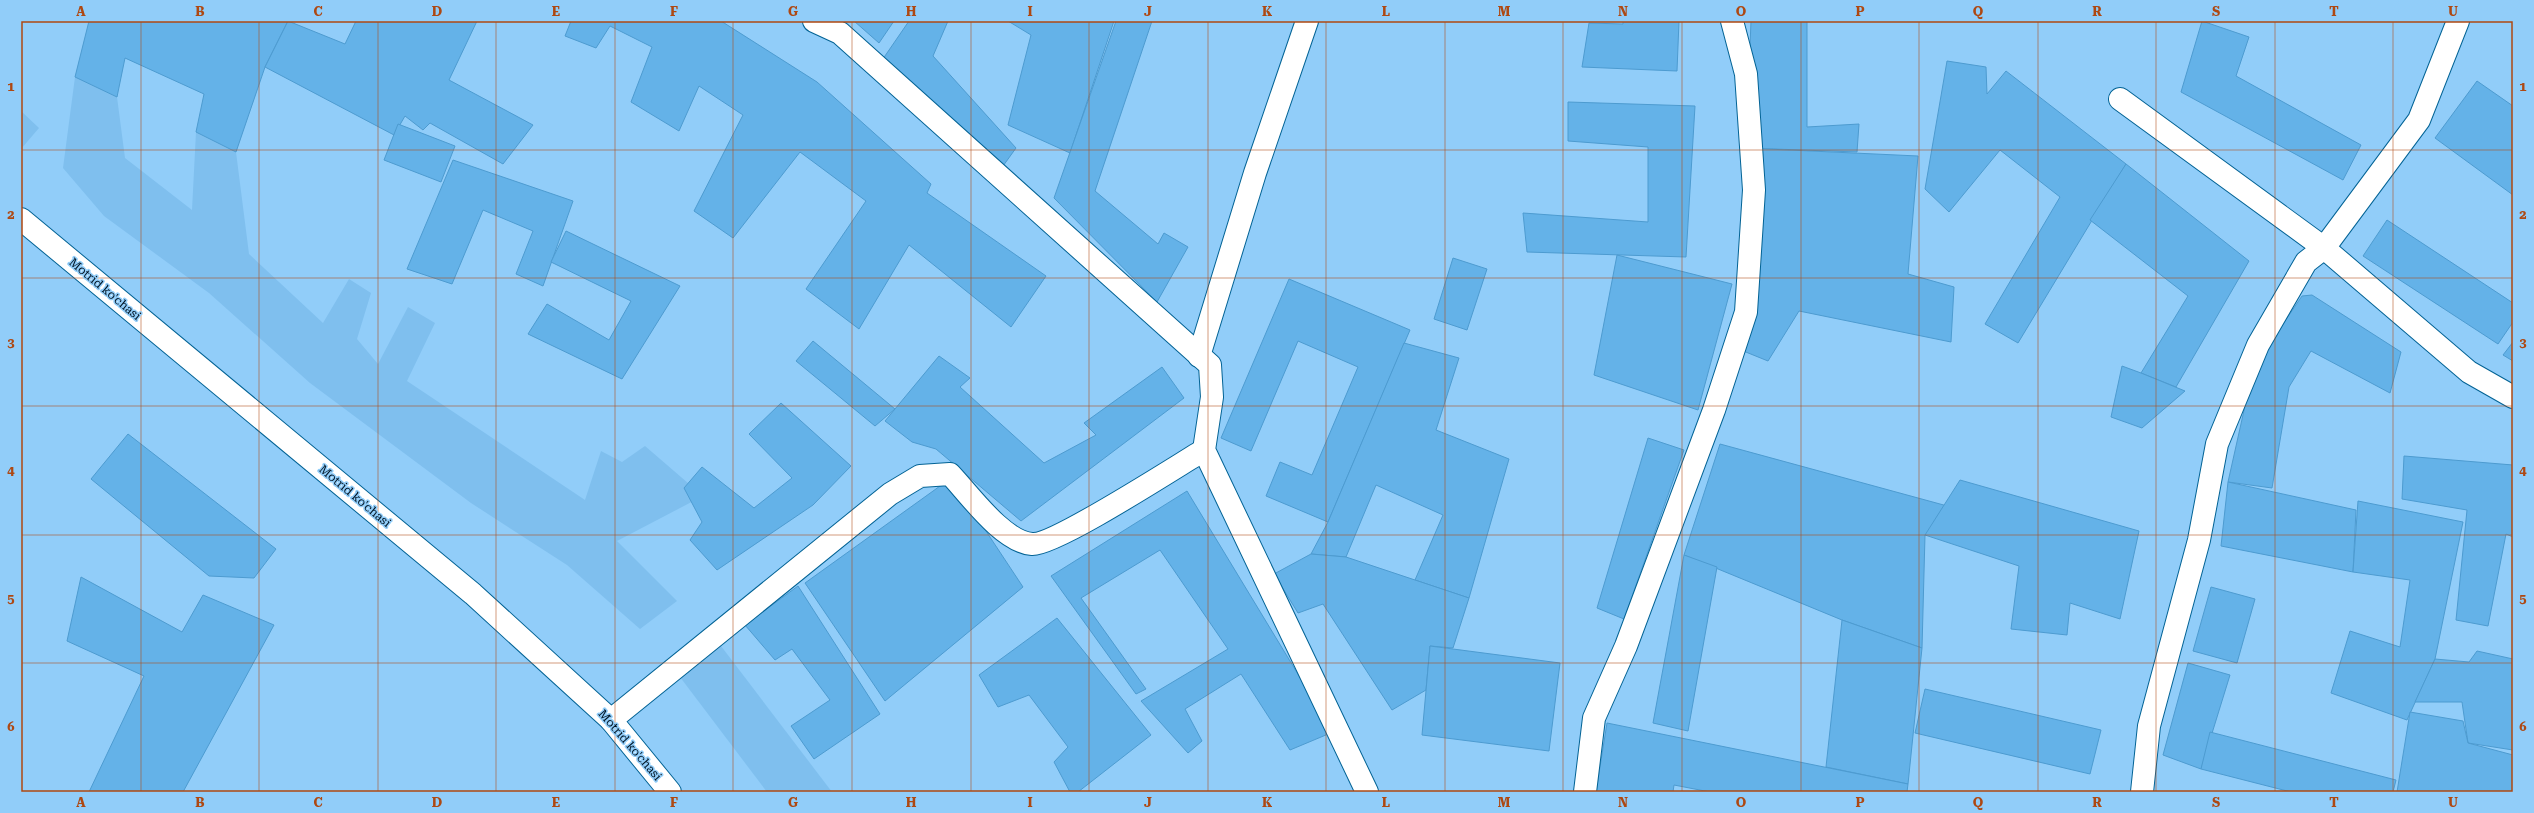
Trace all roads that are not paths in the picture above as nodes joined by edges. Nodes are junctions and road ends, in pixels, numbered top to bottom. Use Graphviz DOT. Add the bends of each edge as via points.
graph roads {
  1 [pos="814,21"];
  2 [pos="1307,21"];
  3 [pos="1732,21"];
  4 [pos="2458,21"];
  5 [pos="2120,99"];
  6 [pos="21,219"];
  7 [pos="2324,248"];
  8 [pos="1199,356"];
  9 [pos="2513,397"];
  10 [pos="1204,450"];
  11 [pos="611,720"];
  12 [pos="670,792"];
  13 [pos="1367,792"];
  14 [pos="1585,792"];
  15 [pos="2142,792"];
  1 -- 8 [label="street" via="840,34"];
  2 -- 8 [label="street" via="1255,173"];
  3 -- 14 [label="street" via="1746,74 1754,190 1746,312 1714,410 1626,646 1594,718"];
  4 -- 7 [label="street" via="2419,120"];
  5 -- 7 [label="street"];
  6 -- 11 [label="street, Motrid ko'chasi" via="473,594"];
  7 -- 9 [label="street" via="2469,372"];
  7 -- 15 [label="street" via="2306,262 2258,345 2216,444 2198,540 2149,726"];
  8 -- 10 [label="street" via="1210,366 1212,397"];
  10 -- 11 [label="street" via="1062,534 1032,544 1007,535 950,474 920,476 890,494"];
  10 -- 13 [label="street"];
  11 -- 12 [label="street, Motrid ko'chasi"];
}
